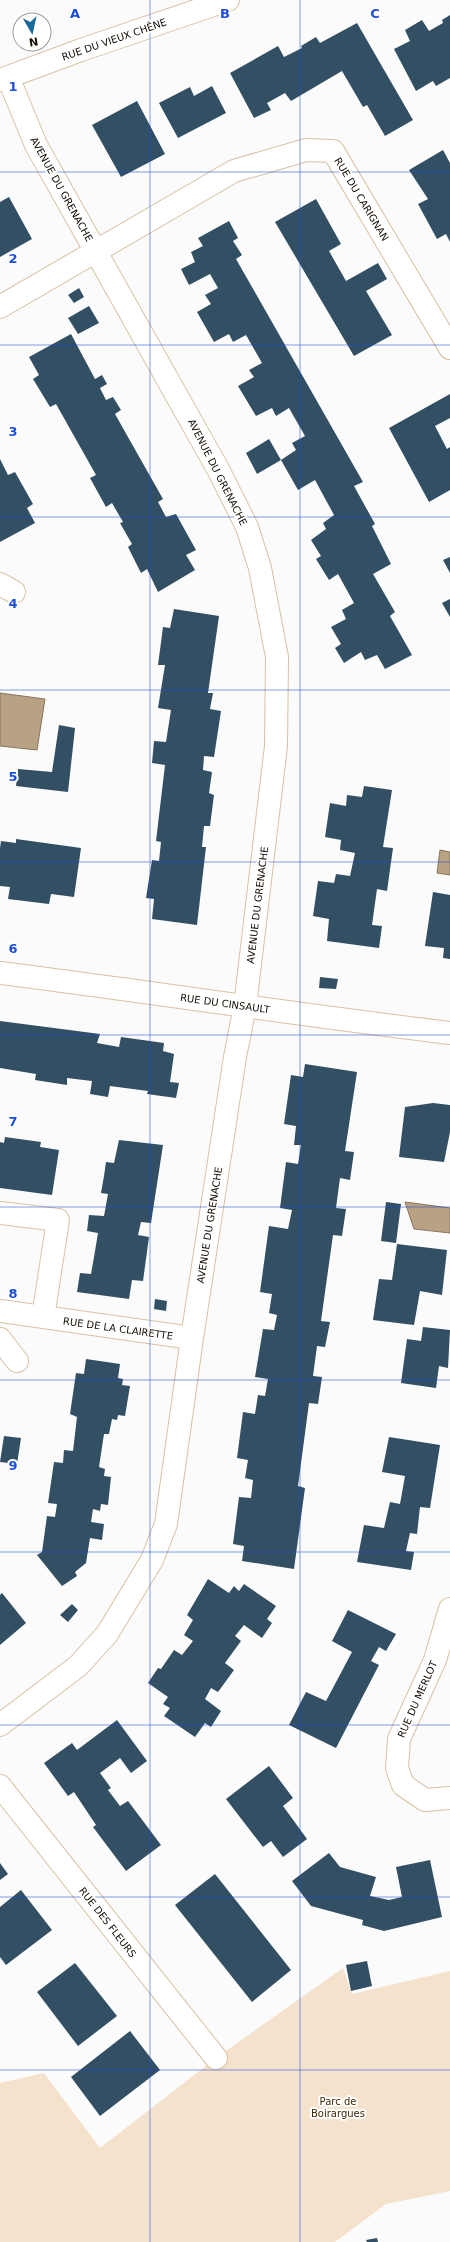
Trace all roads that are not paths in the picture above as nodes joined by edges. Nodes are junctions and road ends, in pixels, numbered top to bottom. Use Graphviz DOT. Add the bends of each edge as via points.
graph roads {
  1 [pos="228,0"];
  2 [pos="4,78"];
  3 [pos="97,252"];
  4 [pos="0,307"];
  5 [pos="450,348"];
  6 [pos="0,973"];
  7 [pos="245,1006"];
  8 [pos="450,1033"];
  9 [pos="0,1213"];
  10 [pos="0,1311"];
  11 [pos="43,1317"];
  12 [pos="192,1338"];
  13 [pos="0,1339"];
  14 [pos="17,1361"];
  15 [pos="450,1609"];
  16 [pos="0,1725"];
  17 [pos="0,1786"];
  18 [pos="450,1798"];
  19 [pos="216,2058"];
  1 -- 2 [label="street, RUE DU VIEUX CHÊNE"];
  2 -- 3 [label="street, AVENUE DU GRENACHE" via="36,145"];
  3 -- 4 [label="street"];
  3 -- 5 [label="street, RUE DU CARIGNAN" via="234,171 306,150 333,151"];
  3 -- 7 [label="street, AVENUE DU GRENACHE" via="219,471 247,527 260,568 276,657 276,746"];
  6 -- 7 [label="street, RUE DU CINSAULT"];
  7 -- 8 [label="street, RUE DU CINSAULT"];
  7 -- 12 [label="street, AVENUE DU GRENACHE"];
  9 -- 11 [label="street" via="58,1220"];
  10 -- 11 [label="street, RUE DE LA CLAIRETTE"];
  11 -- 12 [label="street, RUE DE LA CLAIRETTE"];
  12 -- 16 [label="street, AVENUE DU GRENACHE" via="166,1524 152,1560 107,1634 78,1666"];
  13 -- 14 [label="street"];
  15 -- 18 [label="street, RUE DU MERLOT" via="435,1660 399,1739 396,1768 403,1785 425,1800"];
  17 -- 19 [label="street, RUE DES FLEURS"];
}
